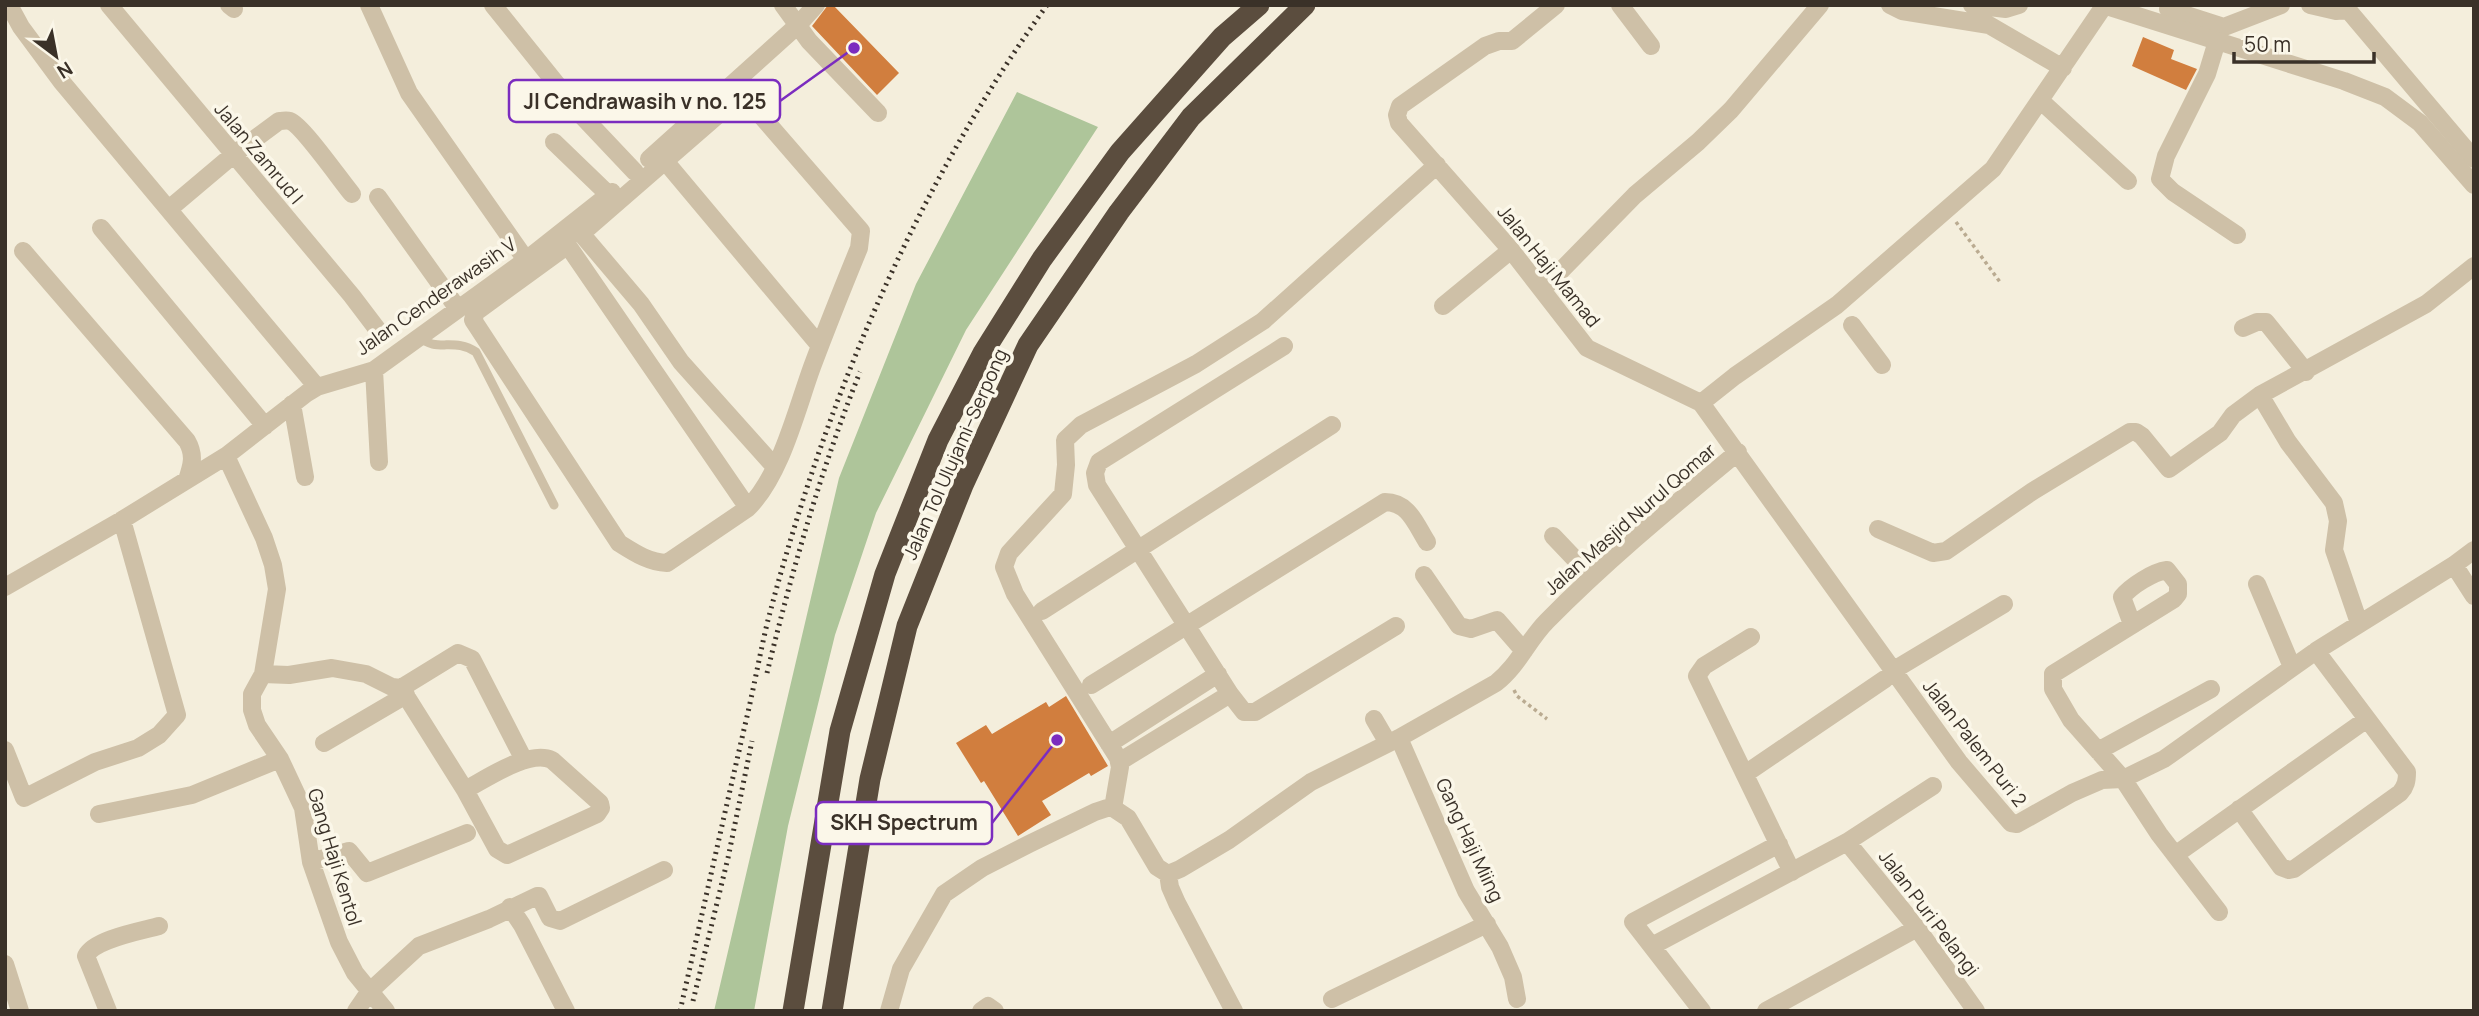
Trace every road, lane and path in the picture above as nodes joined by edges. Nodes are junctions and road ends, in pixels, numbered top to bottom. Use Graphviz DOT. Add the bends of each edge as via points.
graph roads {
  1 [pos="9,5"];
  2 [pos="109,5"];
  3 [pos="369,5"];
  4 [pos="493,5"];
  5 [pos="783,5"];
  6 [pos="816,5"];
  7 [pos="1259,5"];
  8 [pos="1305,5"];
  9 [pos="1556,5"];
  10 [pos="1620,5"];
  11 [pos="1821,5"];
  12 [pos="1890,5"];
  13 [pos="1972,5"];
  14 [pos="2019,5"];
  15 [pos="2281,5"];
  16 [pos="2310,5"];
  17 [pos="2104,6"];
  18 [pos="2349,8"];
  19 [pos="2168,9"];
  20 [pos="798,25"];
  21 [pos="2217,41"];
  22 [pos="1651,46"];
  23 [pos="2063,68"];
  24 [pos="2041,101"];
  25 [pos="878,113"];
  26 [pos="554,142"];
  27 [pos="233,155"];
  28 [pos="2474,159"];
  29 [pos="664,161"];
  30 [pos="1437,165"];
  31 [pos="635,172"];
  32 [pos="2128,181"];
  33 [pos="2474,185"];
  34 [pos="352,194"];
  35 [pos="608,195"];
  36 [pos="378,197"];
  37 [pos="169,209"];
  38 [pos="1947,210"];
  39 [pos="101,228"];
  40 [pos="570,234"];
  41 [pos="2237,235"];
  42 [pos="1511,250"];
  43 [pos="23,251"];
  44 [pos="526,260"];
  45 [pos="2474,266"];
  46 [pos="618,280"];
  47 [pos="2000,282"];
  48 [pos="1542,290"];
  49 [pos="601,293"];
  50 [pos="1443,306"];
  51 [pos="458,309"];
  52 [pos="1844,313"];
  53 [pos="2244,328"];
  54 [pos="377,329"];
  55 [pos="419,337"];
  56 [pos="820,346"];
  57 [pos="1284,346"];
  58 [pos="681,362"];
  59 [pos="1882,365"];
  60 [pos="374,370"];
  61 [pos="2306,372"];
  62 [pos="658,378"];
  63 [pos="317,387"];
  64 [pos="2260,396"];
  65 [pos="1701,403"];
  66 [pos="292,404"];
  67 [pos="1332,425"];
  68 [pos="265,426"];
  69 [pos="1738,452"];
  70 [pos="226,456"];
  71 [pos="379,461"];
  72 [pos="775,467"];
  73 [pos="305,477"];
  74 [pos="187,481"];
  75 [pos="554,505"];
  76 [pos="748,508"];
  77 [pos="122,520"];
  78 [pos="1878,529"];
  79 [pos="1553,537"];
  80 [pos="1427,542"];
  81 [pos="1138,550"];
  82 [pos="2474,550"];
  83 [pos="2454,565"];
  84 [pos="1424,575"];
  85 [pos="1592,577"];
  86 [pos="2257,584"];
  87 [pos="5,587"];
  88 [pos="2474,596"];
  89 [pos="2004,604"];
  90 [pos="1041,611"];
  91 [pos="2359,623"];
  92 [pos="2132,624"];
  93 [pos="1186,625"];
  94 [pos="1396,626"];
  95 [pos="1751,637"];
  96 [pos="1524,651"];
  97 [pos="2316,651"];
  98 [pos="2292,667"];
  99 [pos="263,674"];
  100 [pos="1218,674"];
  101 [pos="1889,675"];
  102 [pos="1506,676"];
  103 [pos="1091,685"];
  104 [pos="2211,689"];
  105 [pos="403,692"];
  106 [pos="1230,694"];
  107 [pos="1374,719"];
  108 [pos="1547,719"];
  109 [pos="2367,719"];
  110 [pos="1394,740"];
  111 [pos="324,743"];
  112 [pos="1109,744"];
  113 [pos="5,750"];
  114 [pos="2098,751"];
  115 [pos="280,759"];
  116 [pos="524,760"];
  117 [pos="1119,762"];
  118 [pos="1745,774"];
  119 [pos="2123,779"];
  120 [pos="1933,786"];
  121 [pos="465,790"];
  122 [pos="1113,808"];
  123 [pos="2239,810"];
  124 [pos="99,814"];
  125 [pos="467,833"];
  126 [pos="1847,842"];
  127 [pos="1779,845"];
  128 [pos="2175,855"];
  129 [pos="311,862"];
  130 [pos="664,870"];
  131 [pos="1792,872"];
  132 [pos="1168,874"];
  133 [pos="510,908"];
  134 [pos="2219,912"];
  135 [pos="1487,924"];
  136 [pos="159,926"];
  137 [pos="1917,928"];
  138 [pos="1652,946"];
  139 [pos="5,964"];
  140 [pos="369,992"];
  141 [pos="1332,999"];
  142 [pos="1517,999"];
  143 [pos="558,1008"];
  144 [pos="20,1011"];
  145 [pos="108,1011"];
  146 [pos="356,1011"];
  147 [pos="386,1011"];
  148 [pos="793,1011"];
  149 [pos="832,1011"];
  150 [pos="889,1011"];
  151 [pos="981,1011"];
  152 [pos="995,1011"];
  153 [pos="1234,1011"];
  154 [pos="1702,1011"];
  155 [pos="1766,1011"];
  156 [pos="1976,1011"];
  1 -- 37 [label="street" via="61,81"];
  2 -- 27 [label="street, Jalan Zamrud I"];
  3 -- 44 [label="street" via="409,93"];
  4 -- 31 [label="street" via="583,117"];
  5 -- 20 [label="street"];
  6 -- 20 [label="street, Jalan Cenderawasih V"];
  7 -- 148 [label="highway, Jalan Tol Ulujami–Serpong" via="1222,37 1119,152 1042,259 983,353 938,440 884,574 840,731"];
  8 -- 149 [label="highway, Jalan Tol Ulujami–Serpong" via="1191,117 1028,345 963,485 907,626 870,779"];
  9 -- 30 [label="street, Jalan Haji Mamad" via="1512,41 1485,46 1401,106 1396,115 1399,124"];
  10 -- 22 [label="street"];
  11 -- 48 [label="street" via="1731,110 1635,195"];
  12 -- 23 [label="street" via="1902,11 1989,25"];
  13 -- 14 [label="street" via="2006,9"];
  15 -- 19 [label="street" via="2224,27"];
  16 -- 18 [label="street" via="2336,11"];
  17 -- 21 [label="street"];
  17 -- 23 [label="street"];
  18 -- 28 [label="street"];
  20 -- 25 [label="street"];
  20 -- 31 [label="street, Jalan Cenderawasih V"];
  21 -- 33 [label="street" via="2385,97 2420,123"];
  21 -- 41 [label="street" via="2160,179"];
  23 -- 24 [label="street"];
  24 -- 32 [label="street"];
  24 -- 38 [label="street" via="1993,169"];
  26 -- 35 [label="street"];
  27 -- 34 [label="street" via="279,121 292,121"];
  27 -- 37 [label="street"];
  27 -- 54 [label="street, Jalan Zamrud I"];
  29 -- 40 [label="street"];
  29 -- 56 [label="street"];
  29 -- 56 [label="street" via="735,101 744,99 856,224 861,231 859,248"];
  30 -- 42 [label="street, Jalan Haji Mamad"];
  30 -- 112 [label="street" via="1263,321 1196,364 1081,425 1065,440 1063,494 1009,552 1004,567 1015,594"];
  31 -- 35 [label="street, Jalan Cenderawasih V"];
  35 -- 40 [label="street, Jalan Cenderawasih V"];
  36 -- 51 [label="street"];
  37 -- 63 [label="street"];
  38 -- 47 [label="path"];
  38 -- 52 [label="street"];
  39 -- 68 [label="street"];
  40 -- 44 [label="street, Jalan Cenderawasih V"];
  40 -- 46 [label="street"];
  40 -- 49 [label="street"];
  40 -- 76 [label="street" via="475,312 473,320 619,543 654,562 667,563"];
  42 -- 48 [label="street, Jalan Haji Mamad"];
  42 -- 50 [label="street"];
  43 -- 74 [label="street" via="187,441 193,459"];
  44 -- 51 [label="street, Jalan Cenderawasih V"];
  45 -- 61 [label="street" via="2426,304"];
  46 -- 49 [label="street"];
  46 -- 58 [label="street" via="641,304"];
  48 -- 65 [label="street, Jalan Haji Mamad" via="1587,348"];
  49 -- 62 [label="street"];
  51 -- 55 [label="street, Jalan Cenderawasih V"];
  52 -- 59 [label="street"];
  52 -- 65 [label="street" via="1735,376"];
  53 -- 61 [label="street" via="2266,322"];
  55 -- 60 [label="street, Jalan Cenderawasih V"];
  55 -- 75 [label="lane" via="426,344 467,345 476,352"];
  56 -- 72 [label="street"];
  57 -- 81 [label="street" via="1099,462 1097,485"];
  58 -- 62 [label="street"];
  58 -- 72 [label="street"];
  60 -- 63 [label="street, Jalan Cenderawasih V"];
  60 -- 71 [label="street"];
  61 -- 64 [label="street"];
  62 -- 76 [label="street"];
  63 -- 66 [label="street, Jalan Cenderawasih V"];
  64 -- 78 [label="street" via="2232,415 2220,433 2169,469 2142,436 2130,432 1946,551 1933,553"];
  64 -- 91 [label="street" via="2334,503 2338,521 2334,550"];
  65 -- 69 [label="street, Jalan Masjid Nurul Qomar"];
  66 -- 68 [label="street, Jalan Cenderawasih V"];
  66 -- 73 [label="street"];
  67 -- 81 [label="street"];
  68 -- 70 [label="street, Jalan Cenderawasih V"];
  69 -- 85 [label="street, Jalan Masjid Nurul Qomar"];
  69 -- 101 [label="street, Jalan Palem Puri 2"];
  70 -- 74 [label="street, Jalan Cenderawasih V"];
  70 -- 99 [label="street, Gang Haji Kentol" via="274,565 277,589"];
  72 -- 76 [label="street"];
  74 -- 77 [label="street, Jalan Cenderawasih V"];
  77 -- 87 [label="street, Jalan Cenderawasih V"];
  77 -- 113 [label="street" via="177,715 159,735 138,748 96,762 24,798"];
  79 -- 85 [label="street"];
  80 -- 93 [label="street" via="1405,507 1385,502"];
  81 -- 90 [label="street"];
  81 -- 93 [label="street"];
  82 -- 83 [label="street, Jalan Palem Puri 2"];
  83 -- 88 [label="street"];
  83 -- 91 [label="street, Jalan Palem Puri 2"];
  84 -- 96 [label="street" via="1459,626 1471,629 1496,620"];
  85 -- 96 [label="street, Jalan Masjid Nurul Qomar"];
  86 -- 98 [label="street"];
  89 -- 101 [label="street"];
  91 -- 97 [label="street, Jalan Palem Puri 2"];
  92 -- 114 [label="street" via="2053,674 2053,689 2071,720"];
  93 -- 100 [label="street"];
  93 -- 103 [label="street"];
  94 -- 106 [label="street" via="1255,712 1244,712"];
  95 -- 118 [label="street" via="1704,666 1697,676"];
  96 -- 102 [label="street, Jalan Masjid Nurul Qomar"];
  97 -- 98 [label="street, Jalan Palem Puri 2"];
  97 -- 109 [label="street"];
  98 -- 119 [label="street, Jalan Palem Puri 2" via="2185,746"];
  99 -- 105 [label="street" via="332,668 366,674"];
  99 -- 115 [label="street, Gang Haji Kentol" via="253,694 252,710"];
  100 -- 106 [label="street"];
  100 -- 112 [label="street"];
  101 -- 118 [label="street"];
  101 -- 119 [label="street, Jalan Palem Puri 2" via="2011,823 2102,780"];
  102 -- 108 [label="path" via="1517,696"];
  102 -- 110 [label="street, Jalan Masjid Nurul Qomar"];
  104 -- 114 [label="street"];
  105 -- 111 [label="street"];
  105 -- 116 [label="street" via="458,653 466,654"];
  105 -- 121 [label="street"];
  106 -- 117 [label="street"];
  107 -- 110 [label="street, Gang Haji Miing"];
  109 -- 123 [label="street"];
  109 -- 123 [label="street" via="2407,772 2405,787 2294,869 2281,867"];
  110 -- 132 [label="street, Jalan Masjid Nurul Qomar" via="1311,782 1229,840"];
  110 -- 135 [label="street, Gang Haji Miing" via="1466,891"];
  112 -- 117 [label="street"];
  114 -- 119 [label="street"];
  115 -- 124 [label="street" via="191,795"];
  115 -- 129 [label="street, Gang Haji Kentol" via="303,808"];
  116 -- 121 [label="street"];
  116 -- 121 [label="street" via="543,755 552,760 600,803 597,814 508,855 497,849"];
  117 -- 122 [label="street"];
  118 -- 127 [label="street"];
  119 -- 128 [label="street"];
  120 -- 126 [label="street, Jalan Puri Pelangi"];
  122 -- 132 [label="street" via="1128,818 1157,867"];
  122 -- 150 [label="street" via="1095,812 982,868 944,894 901,968"];
  123 -- 128 [label="street"];
  125 -- 129 [label="street" via="367,873 349,851"];
  126 -- 131 [label="street, Jalan Puri Pelangi"];
  126 -- 137 [label="street, Jalan Puri Pelangi"];
  127 -- 131 [label="street"];
  127 -- 138 [label="street" via="1633,922"];
  128 -- 134 [label="street"];
  129 -- 140 [label="street, Gang Haji Kentol" via="339,942"];
  130 -- 133 [label="street" via="560,921 550,918 539,896"];
  131 -- 138 [label="street, Jalan Puri Pelangi"];
  132 -- 153 [label="street" via="1177,902"];
  133 -- 140 [label="street" via="419,946"];
  133 -- 143 [label="street"];
  135 -- 141 [label="street"];
  135 -- 142 [label="street, Gang Haji Miing" via="1513,977"];
  136 -- 145 [label="street" via="96,945 88,952"];
  137 -- 155 [label="street"];
  137 -- 156 [label="street, Jalan Puri Pelangi"];
  138 -- 154 [label="street"];
  139 -- 144 [label="street"];
  140 -- 146 [label="street"];
  140 -- 147 [label="street, Gang Haji Kentol"];
  151 -- 152 [label="street" via="988,1006"];
}
